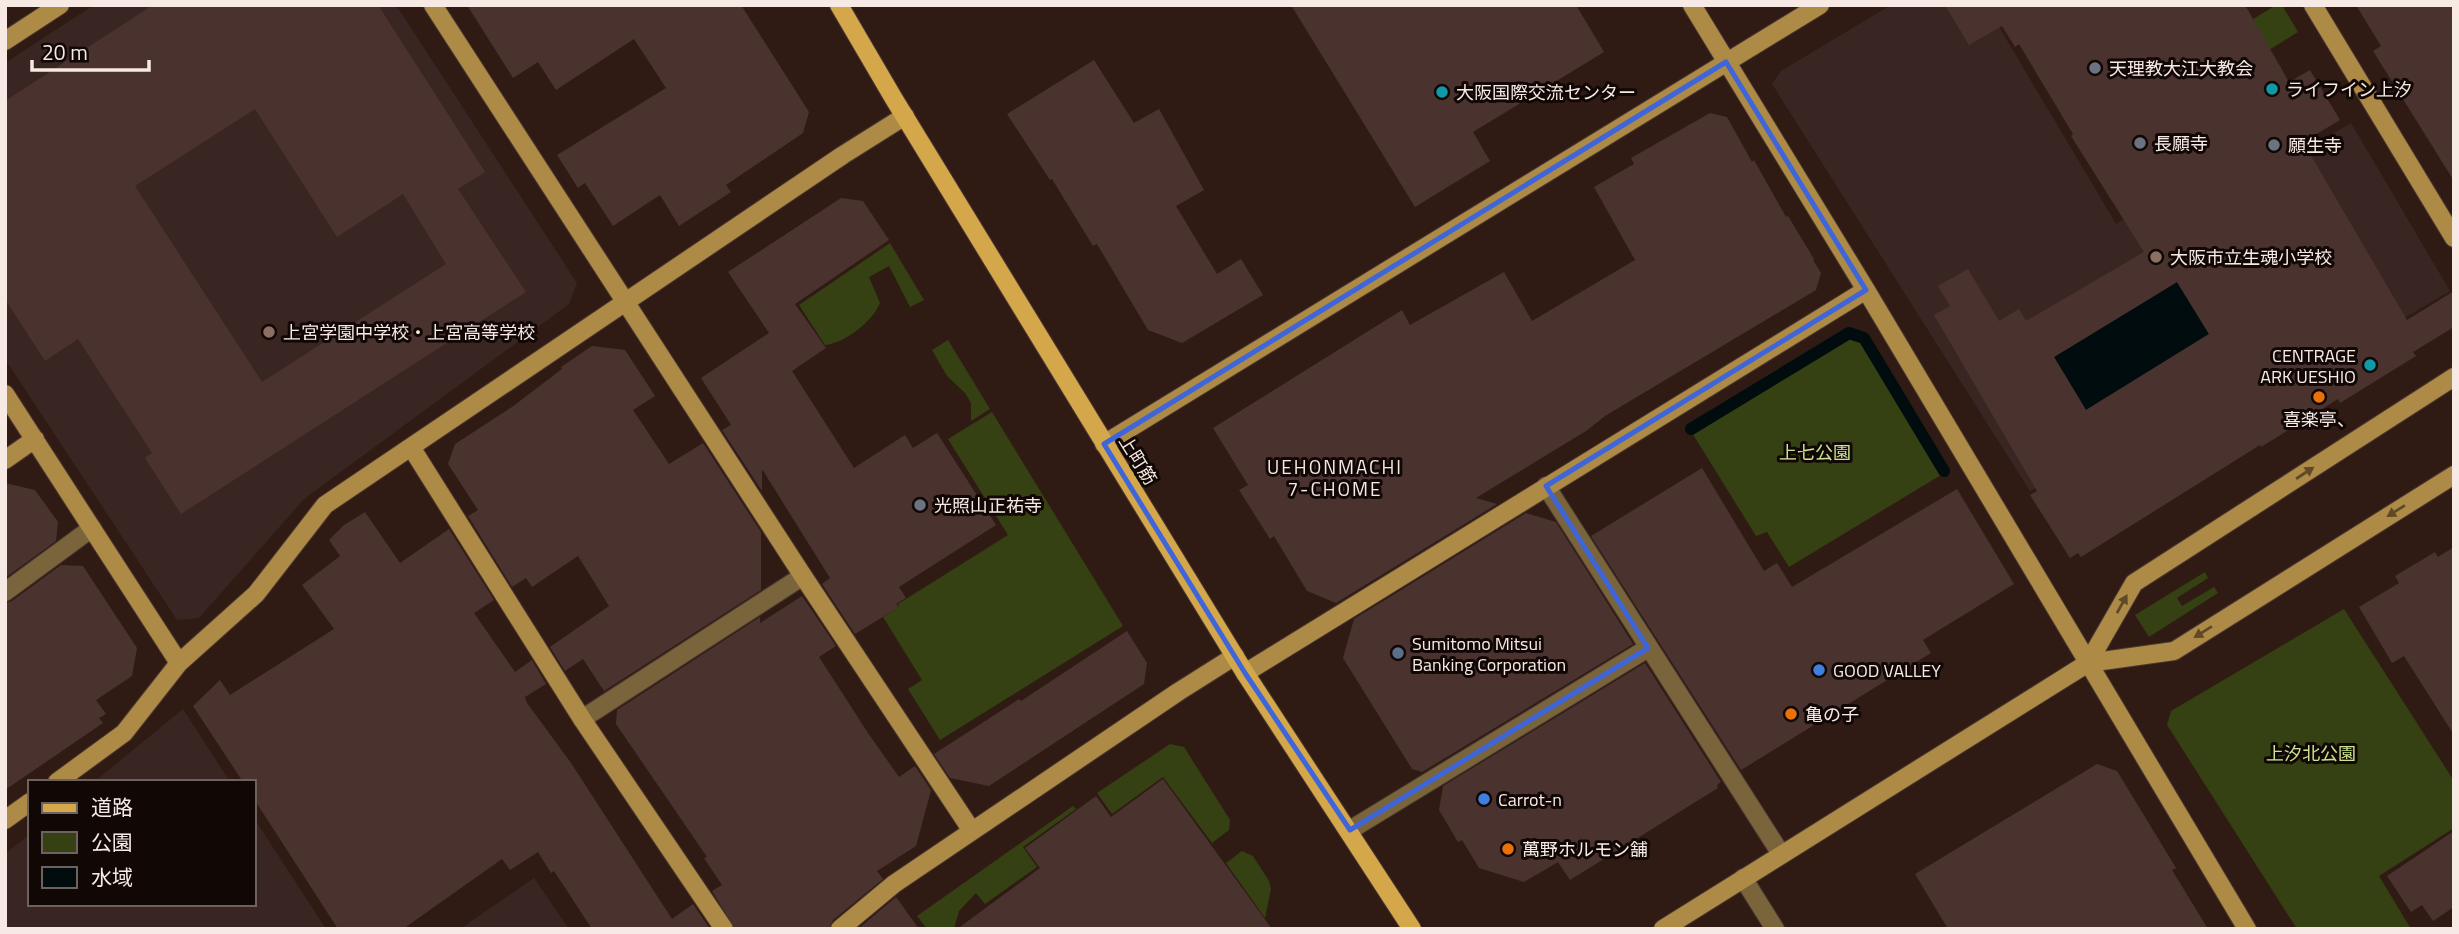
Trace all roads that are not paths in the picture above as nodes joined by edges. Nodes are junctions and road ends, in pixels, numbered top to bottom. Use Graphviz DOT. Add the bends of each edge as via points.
graph roads {
  1 [pos="60,5"];
  2 [pos="433,5"];
  3 [pos="839,5"];
  4 [pos="1692,5"];
  5 [pos="1820,5"];
  6 [pos="2313,5"];
  7 [pos="5,41"];
  8 [pos="1726,62"];
  9 [pos="905,116"];
  10 [pos="2454,238"];
  11 [pos="1866,290"];
  12 [pos="626,302"];
  13 [pos="2454,377"];
  14 [pos="5,394"];
  15 [pos="35,439"];
  16 [pos="1104,444"];
  17 [pos="411,447"];
  18 [pos="5,460"];
  19 [pos="2454,475"];
  20 [pos="1546,486"];
  21 [pos="92,528"];
  22 [pos="803,576"];
  23 [pos="5,592"];
  24 [pos="1648,648"];
  25 [pos="1234,656"];
  26 [pos="179,663"];
  27 [pos="2088,663"];
  28 [pos="1245,673"];
  29 [pos="582,719"];
  30 [pos="60,780"];
  31 [pos="28,803"];
  32 [pos="5,820"];
  33 [pos="1350,830"];
  34 [pos="972,831"];
  35 [pos="1781,854"];
  36 [pos="1743,878"];
  37 [pos="724,929"];
  38 [pos="840,929"];
  39 [pos="1412,929"];
  40 [pos="1663,929"];
  41 [pos="1775,929"];
  42 [pos="2247,929"];
  1 -- 7 [label="street"];
  2 -- 12 [label="street"];
  3 -- 9 [label="main road, 上町筋"];
  4 -- 8 [label="street"];
  5 -- 8 [label="street"];
  6 -- 10 [label="street"];
  8 -- 11 [label="street"];
  8 -- 16 [label="street"];
  9 -- 12 [label="street"];
  9 -- 16 [label="main road, 上町筋"];
  11 -- 20 [label="street"];
  11 -- 27 [label="street"];
  12 -- 17 [label="street"];
  12 -- 22 [label="street"];
  27 -- 13 [label="street, one-way" via="2134,583"];
  14 -- 15 [label="street"];
  15 -- 18 [label="street"];
  15 -- 21 [label="street"];
  16 -- 25 [label="main road, 上町筋"];
  17 -- 26 [label="street" via="325,505 256,594"];
  17 -- 29 [label="street"];
  19 -- 27 [label="street, one-way" via="2174,651"];
  20 -- 24 [label="street"];
  20 -- 28 [label="street"];
  21 -- 23 [label="street"];
  21 -- 26 [label="street"];
  22 -- 29 [label="street"];
  22 -- 34 [label="street"];
  24 -- 33 [label="street"];
  24 -- 35 [label="street"];
  25 -- 28 [label="main road, 上町筋"];
  25 -- 34 [label="street"];
  26 -- 30 [label="street" via="124,733"];
  27 -- 35 [label="street"];
  27 -- 42 [label="street"];
  28 -- 33 [label="main road, 上町筋"];
  29 -- 37 [label="street"];
  31 -- 32 [label="street"];
  33 -- 39 [label="main road, 上町筋"];
  34 -- 38 [label="street" via="894,884"];
  35 -- 36 [label="street"];
  36 -- 40 [label="street"];
  36 -- 41 [label="street"];
}
